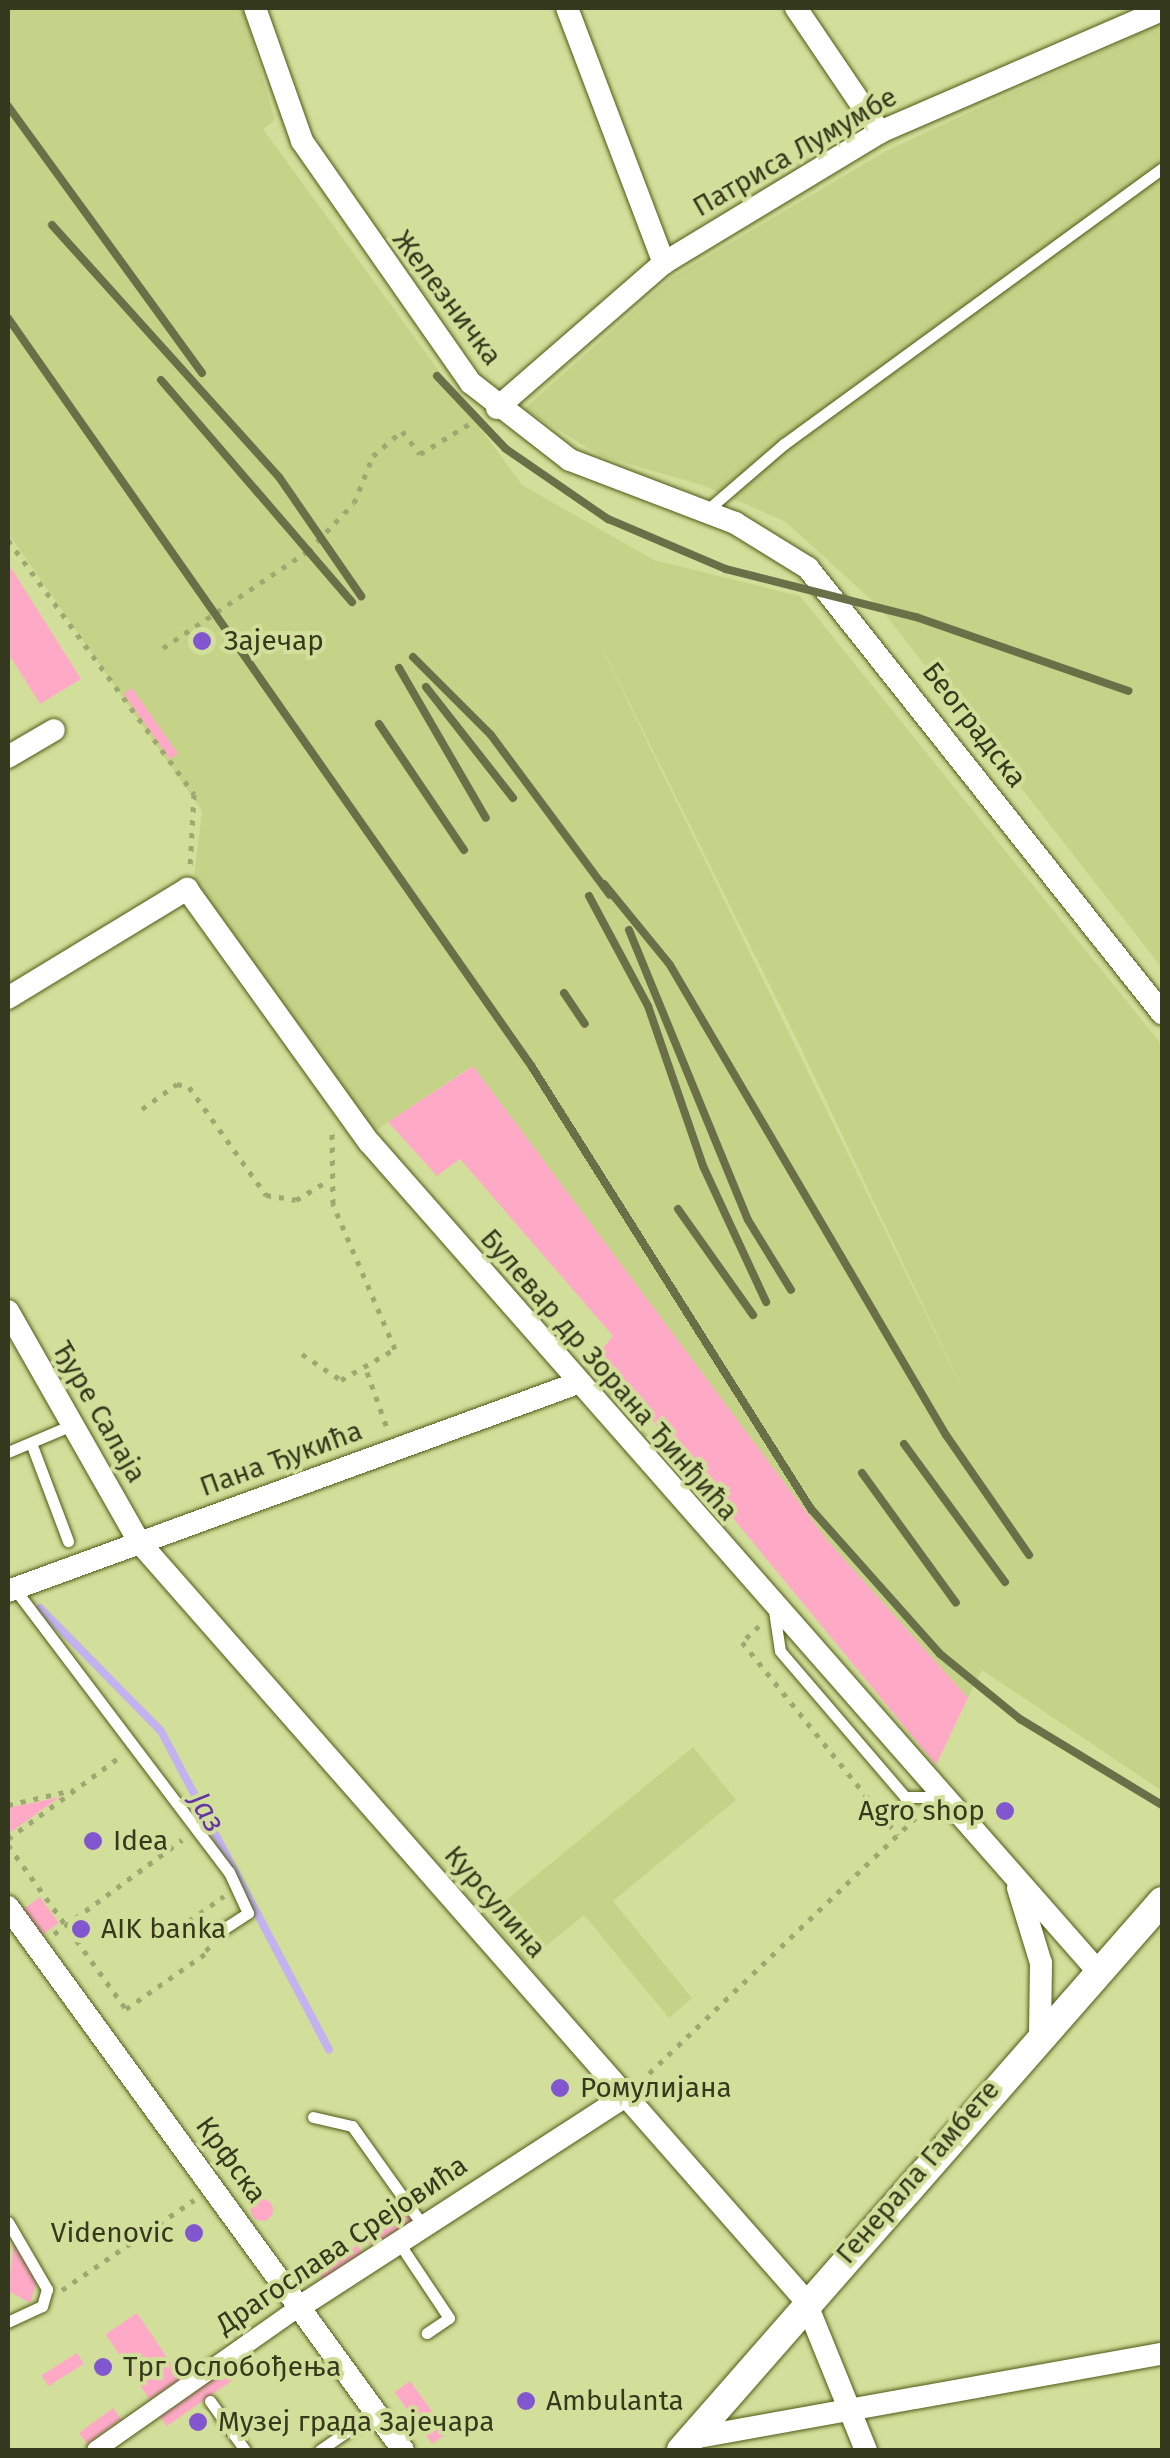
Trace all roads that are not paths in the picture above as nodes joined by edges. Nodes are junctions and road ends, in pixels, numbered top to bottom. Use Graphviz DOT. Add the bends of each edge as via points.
graph roads {
  1 [pos="255,8"];
  2 [pos="567,8"];
  3 [pos="796,8"];
  4 [pos="1162,10"];
  5 [pos="880,132"];
  6 [pos="1162,168"];
  7 [pos="664,263"];
  8 [pos="497,408"];
  9 [pos="706,511"];
  10 [pos="54,730"];
  11 [pos="8,757"];
  12 [pos="1162,974"];
  13 [pos="1144,990"];
  14 [pos="8,998"];
  15 [pos="1162,1014"];
  16 [pos="8,1311"];
  17 [pos="575,1384"];
  18 [pos="72,1426"];
  19 [pos="30,1443"];
  20 [pos="8,1452"];
  21 [pos="68,1541"];
  22 [pos="140,1542"];
  23 [pos="11,1589"];
  24 [pos="1014,1876"];
  25 [pos="1162,1901"];
  26 [pos="8,1907"];
  27 [pos="222,1930"];
  28 [pos="1098,1970"];
  29 [pos="1040,2034"];
  30 [pos="626,2096"];
  31 [pos="314,2117"];
  32 [pos="8,2222"];
  33 [pos="422,2224"];
  34 [pos="396,2240"];
  35 [pos="806,2300"];
  36 [pos="300,2306"];
  37 [pos="8,2322"];
  38 [pos="427,2333"];
  39 [pos="1162,2354"];
  40 [pos="210,2400"];
  41 [pos="846,2407"];
  42 [pos="375,2412"];
  43 [pos="687,2444"];
  44 [pos="96,2450"];
  45 [pos="245,2450"];
  46 [pos="320,2450"];
  47 [pos="403,2450"];
  48 [pos="866,2450"];
  1 -- 8 [label="street, Железничка" via="310,155 440,348"];
  2 -- 7 [label="street"];
  3 -- 5 [label="street"];
  4 -- 5 [label="street, Патриса Лумумбе"];
  5 -- 7 [label="street, Патриса Лумумбе"];
  6 -- 9 [label="lane"];
  7 -- 8 [label="street, Патриса Лумумбе"];
  8 -- 9 [label="street, Железничка" via="570,460"];
  9 -- 13 [label="street, Београдска" via="808,568"];
  10 -- 11 [label="street"];
  12 -- 13 [label="street"];
  13 -- 15 [label="street, Београдска"];
  14 -- 17 [label="street, Булевар др Зорана Ђинђића" via="187,889 344,1111"];
  16 -- 18 [label="street, Ђуре Салаја"];
  17 -- 22 [label="street, Пана Ђукића"];
  17 -- 24 [label="street, Булевар др Зорана Ђинђића"];
  18 -- 19 [label="lane"];
  18 -- 22 [label="street, Ђуре Салаја"];
  19 -- 20 [label="lane"];
  19 -- 21 [label="lane"];
  22 -- 23 [label="street, Пана Ђукића"];
  22 -- 30 [label="street, Курсулина"];
  23 -- 27 [label="lane" via="140,1743 248,1913"];
  24 -- 28 [label="street, Булевар др Зорана Ђинђића"];
  24 -- 29 [label="street, Булевар др Зорана Ђинђића" via="1041,1964"];
  25 -- 28 [label="street, Генерала Гамбете"];
  26 -- 36 [label="street, Крфска"];
  28 -- 29 [label="street, Генерала Гамбете"];
  29 -- 35 [label="street, Генерала Гамбете"];
  30 -- 33 [label="street, Драгослава Срејовића"];
  30 -- 35 [label="street, Курсулина"];
  31 -- 33 [label="lane" via="352,2126"];
  32 -- 37 [label="lane" via="44,2278 46,2302"];
  33 -- 34 [label="street, Драгослава Срејовића"];
  34 -- 36 [label="street, Драгослава Срејовића"];
  34 -- 38 [label="lane" via="449,2318"];
  35 -- 41 [label="street"];
  35 -- 43 [label="street, Генерала Гамбете"];
  36 -- 42 [label="street, Крфска"];
  36 -- 44 [label="street, Драгослава Срејовића"];
  39 -- 41 [label="street"];
  40 -- 45 [label="lane"];
  41 -- 43 [label="street"];
  41 -- 48 [label="street"];
  42 -- 46 [label="lane"];
  42 -- 47 [label="street, Крфска"];
}
